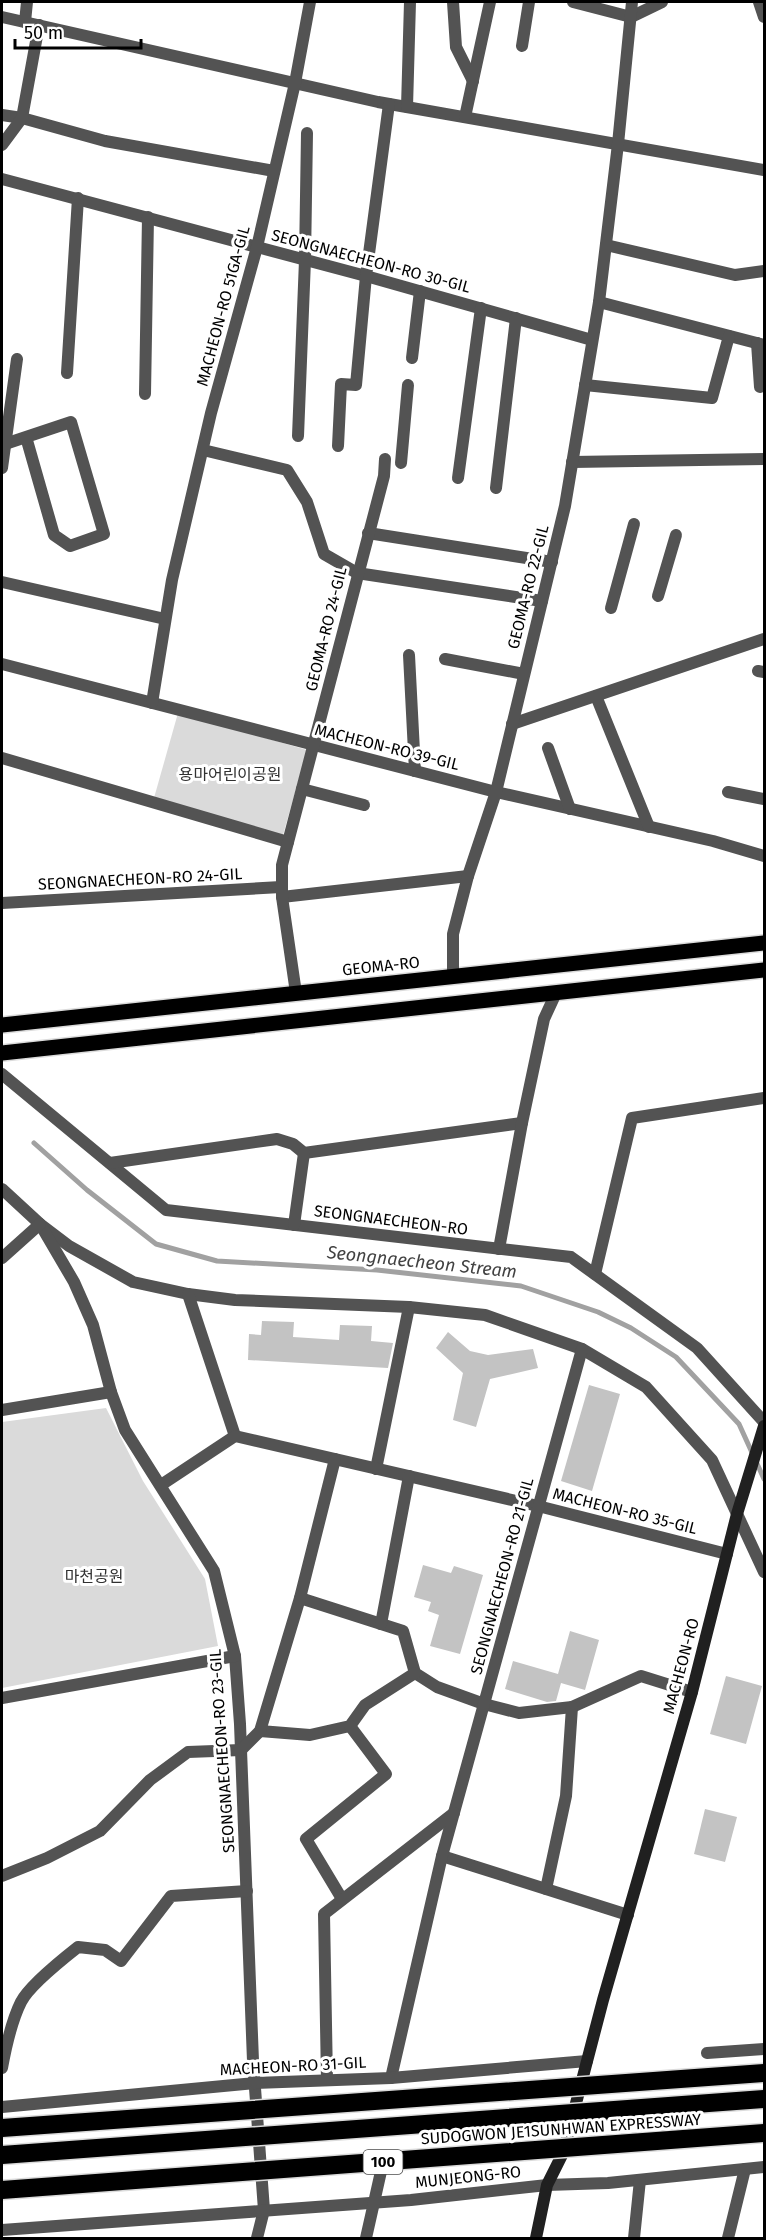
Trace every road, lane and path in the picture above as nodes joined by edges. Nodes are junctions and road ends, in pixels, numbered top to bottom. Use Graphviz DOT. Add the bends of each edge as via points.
graph roads {
  1 [pos="27,2"];
  2 [pos="310,2"];
  3 [pos="410,2"];
  4 [pos="453,2"];
  5 [pos="490,2"];
  6 [pos="529,2"];
  7 [pos="573,2"];
  8 [pos="632,2"];
  9 [pos="662,2"];
  10 [pos="759,2"];
  11 [pos="2,17"];
  12 [pos="631,17"];
  13 [pos="765,17"];
  14 [pos="25,22"];
  15 [pos="39,25"];
  16 [pos="522,46"];
  17 [pos="473,81"];
  18 [pos="295,83"];
  19 [pos="389,104"];
  20 [pos="407,107"];
  21 [pos="2,115"];
  22 [pos="465,117"];
  23 [pos="22,118"];
  24 [pos="307,133"];
  25 [pos="618,144"];
  26 [pos="2,145"];
  27 [pos="765,170"];
  28 [pos="274,171"];
  29 [pos="2,179"];
  30 [pos="78,198"];
  31 [pos="148,218"];
  32 [pos="606,245"];
  33 [pos="257,247"];
  34 [pos="305,260"];
  35 [pos="765,271"];
  36 [pos="366,276"];
  37 [pos="420,291"];
  38 [pos="599,302"];
  39 [pos="481,308"];
  40 [pos="516,318"];
  41 [pos="729,336"];
  42 [pos="592,340"];
  43 [pos="761,344"];
  44 [pos="412,358"];
  45 [pos="17,359"];
  46 [pos="67,373"];
  47 [pos="408,385"];
  48 [pos="585,385"];
  49 [pos="760,387"];
  50 [pos="145,394"];
  51 [pos="297,436"];
  52 [pos="26,437"];
  53 [pos="5,444"];
  54 [pos="338,446"];
  55 [pos="203,450"];
  56 [pos="385,459"];
  57 [pos="765,459"];
  58 [pos="572,462"];
  59 [pos="401,463"];
  60 [pos="2,468"];
  61 [pos="458,478"];
  62 [pos="496,488"];
  63 [pos="634,524"];
  64 [pos="368,533"];
  65 [pos="676,535"];
  66 [pos="552,562"];
  67 [pos="357,573"];
  68 [pos="2,582"];
  69 [pos="658,596"];
  70 [pos="542,601"];
  71 [pos="611,608"];
  72 [pos="165,619"];
  73 [pos="765,639"];
  74 [pos="409,655"];
  75 [pos="445,659"];
  76 [pos="2,664"];
  77 [pos="524,674"];
  78 [pos="596,696"];
  79 [pos="152,703"];
  80 [pos="512,724"];
  81 [pos="313,745"];
  82 [pos="548,748"];
  83 [pos="2,758"];
  84 [pos="415,771"];
  85 [pos="302,789"];
  86 [pos="496,792"];
  87 [pos="728,792"];
  88 [pos="765,799"];
  89 [pos="364,805"];
  90 [pos="570,809"];
  91 [pos="649,827"];
  92 [pos="288,842"];
  93 [pos="765,856"];
  94 [pos="468,876"];
  95 [pos="282,892"];
  96 [pos="2,903"];
  97 [pos="765,943"];
  98 [pos="765,970"];
  99 [pos="453,976"];
  100 [pos="296,993"];
  101 [pos="556,993"];
  102 [pos="2,1025"];
  103 [pos="2,1053"];
  104 [pos="2,1074"];
  105 [pos="765,1098"];
  106 [pos="522,1123"];
  107 [pos="304,1153"];
  108 [pos="110,1163"];
  109 [pos="2,1189"];
  110 [pos="40,1224"];
  111 [pos="294,1225"];
  112 [pos="499,1249"];
  113 [pos="2,1258"];
  114 [pos="595,1274"];
  115 [pos="188,1294"];
  116 [pos="409,1307"];
  117 [pos="582,1348"];
  118 [pos="111,1392"];
  119 [pos="2,1410"];
  120 [pos="765,1424"];
  121 [pos="235,1436"];
  122 [pos="335,1459"];
  123 [pos="376,1468"];
  124 [pos="409,1476"];
  125 [pos="161,1485"];
  126 [pos="538,1506"];
  127 [pos="737,1514"];
  128 [pos="727,1554"];
  129 [pos="765,1572"];
  130 [pos="300,1598"];
  131 [pos="381,1624"];
  132 [pos="235,1656"];
  133 [pos="415,1673"];
  134 [pos="692,1692"];
  135 [pos="2,1698"];
  136 [pos="484,1704"];
  137 [pos="572,1707"];
  138 [pos="350,1726"];
  139 [pos="260,1731"];
  140 [pos="241,1749"];
  141 [pos="454,1813"];
  142 [pos="442,1856"];
  143 [pos="2,1876"];
  144 [pos="546,1889"];
  145 [pos="247,1891"];
  146 [pos="342,1899"];
  147 [pos="628,1915"];
  148 [pos="765,2049"];
  149 [pos="707,2053"];
  150 [pos="587,2061"];
  151 [pos="2,2068"];
  152 [pos="765,2073"];
  153 [pos="391,2078"];
  154 [pos="327,2080"];
  155 [pos="255,2083"];
  156 [pos="765,2099"];
  157 [pos="2,2107"];
  158 [pos="2,2128"];
  159 [pos="765,2133"];
  160 [pos="2,2155"];
  161 [pos="382,2167"];
  162 [pos="765,2167"];
  163 [pos="745,2169"];
  164 [pos="640,2180"];
  165 [pos="547,2185"];
  166 [pos="2,2190"];
  167 [pos="375,2203"];
  168 [pos="264,2210"];
  169 [pos="2,2230"];
  170 [pos="257,2238"];
  171 [pos="366,2238"];
  172 [pos="536,2238"];
  173 [pos="634,2238"];
  174 [pos="728,2238"];
  1 -- 14 [label="street"];
  2 -- 18 [label="street, MACHEON-RO 51GA-GIL"];
  3 -- 20 [label="street"];
  4 -- 17 [label="street" via="456,47"];
  5 -- 17 [label="street"];
  6 -- 16 [label="street"];
  7 -- 12 [label="street"];
  8 -- 12 [label="street, GEOMA-RO 22-GIL"];
  9 -- 12 [label="street"];
  10 -- 13 [label="street"];
  11 -- 14 [label="street"];
  12 -- 25 [label="street, GEOMA-RO 22-GIL"];
  14 -- 15 [label="street"];
  15 -- 18 [label="street"];
  15 -- 23 [label="street"];
  17 -- 22 [label="street"];
  18 -- 19 [label="street"];
  18 -- 28 [label="street, MACHEON-RO 51GA-GIL"];
  19 -- 20 [label="street"];
  19 -- 36 [label="street"];
  20 -- 22 [label="street"];
  21 -- 23 [label="street"];
  22 -- 25 [label="street"];
  23 -- 26 [label="street"];
  23 -- 28 [label="street" via="105,141"];
  24 -- 34 [label="street"];
  25 -- 27 [label="street"];
  25 -- 32 [label="street, GEOMA-RO 22-GIL"];
  28 -- 33 [label="street, MACHEON-RO 51GA-GIL"];
  29 -- 30 [label="street, SEONGNAECHEON-RO 30-GIL"];
  30 -- 31 [label="street, SEONGNAECHEON-RO 30-GIL"];
  30 -- 46 [label="street"];
  31 -- 33 [label="street, SEONGNAECHEON-RO 30-GIL"];
  31 -- 50 [label="street"];
  32 -- 35 [label="street" via="735,274"];
  32 -- 38 [label="street, GEOMA-RO 22-GIL"];
  33 -- 34 [label="street, SEONGNAECHEON-RO 30-GIL"];
  33 -- 55 [label="street, MACHEON-RO 51GA-GIL"];
  34 -- 36 [label="street, SEONGNAECHEON-RO 30-GIL"];
  34 -- 51 [label="street"];
  36 -- 37 [label="street, SEONGNAECHEON-RO 30-GIL"];
  36 -- 54 [label="street" via="357,385 341,384"];
  37 -- 39 [label="street, SEONGNAECHEON-RO 30-GIL"];
  37 -- 44 [label="street"];
  38 -- 41 [label="street"];
  38 -- 42 [label="street, GEOMA-RO 22-GIL"];
  39 -- 40 [label="street, SEONGNAECHEON-RO 30-GIL"];
  39 -- 61 [label="street"];
  40 -- 42 [label="street, SEONGNAECHEON-RO 30-GIL"];
  40 -- 62 [label="street"];
  41 -- 43 [label="street"];
  41 -- 48 [label="street" via="712,398"];
  42 -- 48 [label="street, GEOMA-RO 22-GIL"];
  43 -- 49 [label="street"];
  45 -- 53 [label="street"];
  47 -- 59 [label="street"];
  48 -- 58 [label="street, GEOMA-RO 22-GIL"];
  52 -- 52 [label="street" via="71,422 104,534 70,546 54,535"];
  52 -- 53 [label="street"];
  53 -- 60 [label="street"];
  55 -- 67 [label="street" via="287,470 308,502 324,554"];
  55 -- 72 [label="street, MACHEON-RO 51GA-GIL"];
  56 -- 64 [label="street, GEOMA-RO 24-GIL"];
  57 -- 58 [label="street"];
  58 -- 66 [label="street, GEOMA-RO 22-GIL"];
  63 -- 71 [label="street"];
  64 -- 66 [label="street"];
  64 -- 67 [label="street, GEOMA-RO 24-GIL"];
  65 -- 69 [label="street"];
  66 -- 70 [label="street, GEOMA-RO 22-GIL"];
  67 -- 70 [label="street"];
  67 -- 81 [label="street, GEOMA-RO 24-GIL"];
  68 -- 72 [label="street"];
  70 -- 77 [label="street, GEOMA-RO 22-GIL"];
  72 -- 79 [label="street, MACHEON-RO 51GA-GIL"];
  73 -- 78 [label="street"];
  74 -- 84 [label="street"];
  75 -- 77 [label="street"];
  76 -- 79 [label="street, MACHEON-RO 39-GIL"];
  77 -- 80 [label="street, GEOMA-RO 22-GIL"];
  78 -- 80 [label="street"];
  78 -- 91 [label="street"];
  79 -- 81 [label="street, MACHEON-RO 39-GIL"];
  80 -- 86 [label="street, GEOMA-RO 22-GIL"];
  81 -- 84 [label="street, MACHEON-RO 39-GIL"];
  81 -- 85 [label="street, GEOMA-RO 24-GIL"];
  82 -- 90 [label="street"];
  83 -- 92 [label="street"];
  84 -- 86 [label="street, MACHEON-RO 39-GIL"];
  85 -- 89 [label="street"];
  85 -- 92 [label="street, GEOMA-RO 24-GIL"];
  86 -- 90 [label="street, MACHEON-RO 39-GIL"];
  86 -- 94 [label="street, GEOMA-RO 22-GIL"];
  87 -- 88 [label="street"];
  90 -- 91 [label="street, MACHEON-RO 39-GIL"];
  91 -- 93 [label="street, MACHEON-RO 39-GIL"];
  92 -- 95 [label="street, GEOMA-RO 24-GIL" via="282,865"];
  94 -- 95 [label="street, SEONGNAECHEON-RO 24-GIL"];
  94 -- 99 [label="street, GEOMA-RO 22-GIL" via="453,934"];
  95 -- 96 [label="street, SEONGNAECHEON-RO 24-GIL"];
  95 -- 100 [label="street, GEOMA-RO 24-GIL"];
  97 -- 99 [label="main road, GEOMA-RO"];
  98 -- 101 [label="main road"];
  99 -- 100 [label="main road, GEOMA-RO"];
  100 -- 102 [label="main road, GEOMA-RO"];
  101 -- 103 [label="main road"];
  101 -- 106 [label="street" via="544,1019"];
  104 -- 108 [label="street, SEONGNAECHEON-RO"];
  105 -- 114 [label="street" via="632,1118"];
  106 -- 107 [label="street"];
  106 -- 112 [label="street"];
  107 -- 108 [label="street" via="277,1139"];
  107 -- 111 [label="street"];
  108 -- 111 [label="street, SEONGNAECHEON-RO" via="166,1210"];
  109 -- 110 [label="street"];
  110 -- 113 [label="street"];
  110 -- 115 [label="street" via="69,1246 133,1282"];
  110 -- 118 [label="street, SEONGNAECHEON-RO 23-GIL" via="74,1282 93,1325"];
  111 -- 112 [label="street, SEONGNAECHEON-RO"];
  112 -- 114 [label="street, SEONGNAECHEON-RO" via="571,1257"];
  114 -- 120 [label="street, SEONGNAECHEON-RO" via="697,1348"];
  115 -- 116 [label="street" via="235,1300"];
  115 -- 121 [label="street"];
  116 -- 117 [label="street" via="486,1315"];
  116 -- 123 [label="street"];
  117 -- 126 [label="street, SEONGNAECHEON-RO 21-GIL"];
  117 -- 127 [label="street" via="646,1387 712,1460"];
  118 -- 119 [label="street"];
  118 -- 125 [label="street, SEONGNAECHEON-RO 23-GIL" via="125,1430"];
  120 -- 127 [label="street, MACHEON-RO"];
  121 -- 122 [label="street, MACHEON-RO 35-GIL"];
  121 -- 125 [label="street"];
  122 -- 123 [label="street, MACHEON-RO 35-GIL"];
  122 -- 130 [label="street"];
  123 -- 124 [label="street, MACHEON-RO 35-GIL"];
  124 -- 126 [label="street, MACHEON-RO 35-GIL"];
  124 -- 131 [label="street"];
  125 -- 132 [label="street, SEONGNAECHEON-RO 23-GIL" via="214,1571"];
  126 -- 128 [label="street, MACHEON-RO 35-GIL"];
  126 -- 136 [label="street, SEONGNAECHEON-RO 21-GIL"];
  127 -- 128 [label="street, MACHEON-RO"];
  127 -- 129 [label="street"];
  128 -- 134 [label="street, MACHEON-RO"];
  130 -- 131 [label="street"];
  130 -- 139 [label="street"];
  131 -- 133 [label="street" via="403,1631"];
  132 -- 135 [label="street"];
  132 -- 140 [label="street, SEONGNAECHEON-RO 23-GIL"];
  133 -- 136 [label="street" via="438,1687"];
  133 -- 138 [label="street" via="365,1705"];
  134 -- 137 [label="street" via="641,1676"];
  134 -- 147 [label="street, MACHEON-RO"];
  136 -- 137 [label="street" via="519,1713"];
  136 -- 141 [label="street, SEONGNAECHEON-RO 21-GIL"];
  137 -- 144 [label="street" via="566,1796"];
  138 -- 139 [label="street" via="310,1735"];
  138 -- 146 [label="street" via="386,1774 306,1839"];
  139 -- 140 [label="street"];
  140 -- 143 [label="street" via="188,1752 150,1780 100,1831"];
  140 -- 145 [label="street, SEONGNAECHEON-RO 23-GIL"];
  141 -- 142 [label="street, SEONGNAECHEON-RO 21-GIL"];
  141 -- 146 [label="street"];
  142 -- 144 [label="street"];
  142 -- 153 [label="street, SEONGNAECHEON-RO 21-GIL"];
  144 -- 147 [label="street"];
  145 -- 151 [label="street" via="171,1896 121,1961 105,1950 78,1947 22,2000"];
  145 -- 155 [label="street, SEONGNAECHEON-RO 23-GIL"];
  146 -- 154 [label="street" via="324,1914"];
  147 -- 150 [label="street, MACHEON-RO"];
  148 -- 149 [label="street"];
  150 -- 153 [label="street, MACHEON-RO 31-GIL"];
  150 -- 165 [label="street, MACHEON-RO" via="563,2153"];
  152 -- 158 [label="highway, bridge"];
  153 -- 154 [label="street, MACHEON-RO 31-GIL"];
  154 -- 155 [label="street, MACHEON-RO 31-GIL"];
  155 -- 157 [label="street, MACHEON-RO 31-GIL"];
  155 -- 168 [label="street, SEONGNAECHEON-RO 23-GIL"];
  156 -- 160 [label="highway, SUDOGWON JE1SUNHWAN EXPRESSWAY / 100, bridge"];
  159 -- 166 [label="highway, SUDOGWON JE1SUNHWAN EXPRESSWAY / 100, bridge"];
  161 -- 167 [label="street"];
  162 -- 163 [label="street, MUNJEONG-RO"];
  163 -- 164 [label="street, MUNJEONG-RO"];
  163 -- 174 [label="street"];
  164 -- 165 [label="street, MUNJEONG-RO"];
  164 -- 173 [label="street"];
  165 -- 167 [label="street, MUNJEONG-RO"];
  165 -- 172 [label="street, MACHEON-RO"];
  167 -- 168 [label="street, MUNJEONG-RO"];
  167 -- 171 [label="street"];
  168 -- 169 [label="street, MUNJEONG-RO"];
  168 -- 170 [label="street, SEONGNAECHEON-RO 23-GIL"];
}
